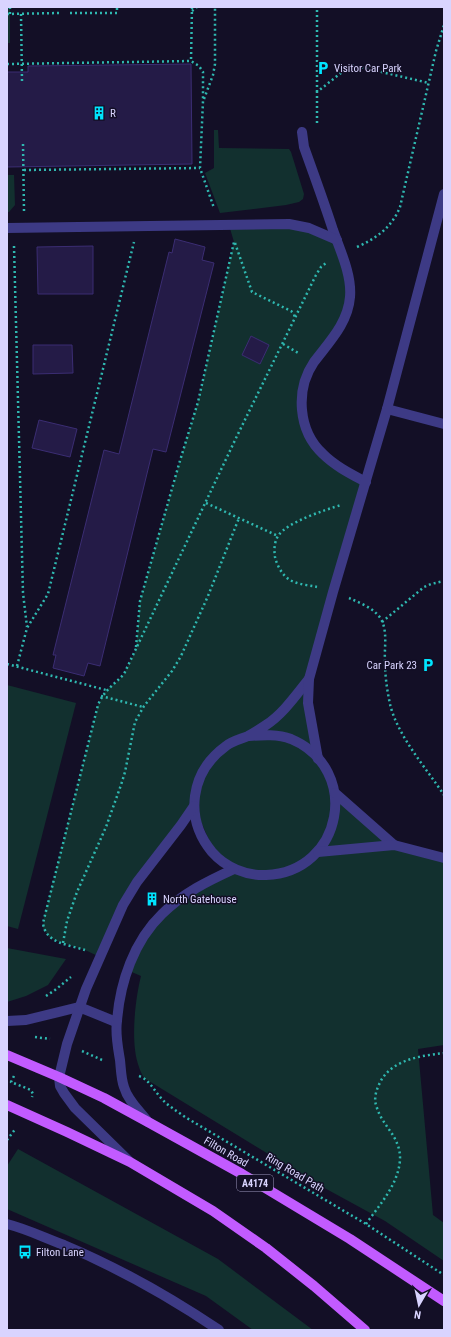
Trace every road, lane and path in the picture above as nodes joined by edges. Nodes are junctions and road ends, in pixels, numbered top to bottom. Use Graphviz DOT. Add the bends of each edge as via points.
graph roads {
  1 [pos="10,7"];
  2 [pos="117,7"];
  3 [pos="192,7"];
  4 [pos="197,7"];
  5 [pos="215,7"];
  6 [pos="317,7"];
  7 [pos="192,11"];
  8 [pos="59,13"];
  9 [pos="70,13"];
  10 [pos="8,14"];
  11 [pos="21,14"];
  12 [pos="444,25"];
  13 [pos="191,61"];
  14 [pos="7,64"];
  15 [pos="22,64"];
  16 [pos="22,82"];
  17 [pos="428,83"];
  18 [pos="317,92"];
  19 [pos="203,102"];
  20 [pos="318,126"];
  21 [pos="302,132"];
  22 [pos="23,144"];
  23 [pos="200,168"];
  24 [pos="24,170"];
  25 [pos="444,194"];
  26 [pos="225,225"];
  27 [pos="137,226"];
  28 [pos="25,227"];
  29 [pos="10,228"];
  30 [pos="337,240"];
  31 [pos="356,241"];
  32 [pos="234,242"];
  33 [pos="358,247"];
  34 [pos="342,255"];
  35 [pos="295,319"];
  36 [pos="388,409"];
  37 [pos="444,424"];
  38 [pos="366,482"];
  39 [pos="361,499"];
  40 [pos="206,503"];
  41 [pos="238,518"];
  42 [pos="278,536"];
  43 [pos="444,581"];
  44 [pos="333,592"];
  45 [pos="382,622"];
  46 [pos="27,628"];
  47 [pos="136,650"];
  48 [pos="7,664"];
  49 [pos="17,666"];
  50 [pos="310,679"];
  51 [pos="106,690"];
  52 [pos="102,696"];
  53 [pos="143,707"];
  54 [pos="249,736"];
  55 [pos="318,759"];
  56 [pos="334,793"];
  57 [pos="444,794"];
  58 [pos="194,806"];
  59 [pos="394,845"];
  60 [pos="318,852"];
  61 [pos="444,858"];
  62 [pos="234,869"];
  63 [pos="63,943"];
  64 [pos="83,955"];
  65 [pos="74,972"];
  66 [pos="42,998"];
  67 [pos="80,1007"];
  68 [pos="7,1021"];
  69 [pos="116,1022"];
  70 [pos="29,1037"];
  71 [pos="56,1040"];
  72 [pos="444,1053"];
  73 [pos="7,1055"];
  74 [pos="59,1077"];
  75 [pos="144,1078"];
  76 [pos="7,1105"];
  77 [pos="148,1122"];
  78 [pos="17,1127"];
  79 [pos="7,1140"];
  80 [pos="130,1162"];
  81 [pos="7,1224"];
  82 [pos="366,1224"];
  83 [pos="444,1275"];
  84 [pos="444,1301"];
  85 [pos="219,1330"];
  86 [pos="365,1330"];
  1 -- 10 [label="path"];
  2 -- 9 [label="path" via="117,13"];
  3 -- 7 [label="path"];
  4 -- 7 [label="path"];
  5 -- 19 [label="path" via="216,64"];
  6 -- 18 [label="path"];
  7 -- 13 [label="path"];
  8 -- 11 [label="path"];
  10 -- 11 [label="path"];
  11 -- 15 [label="path"];
  12 -- 17 [label="path"];
  13 -- 15 [label="path"];
  13 -- 19 [label="path" via="203,72"];
  14 -- 15 [label="path"];
  15 -- 16 [label="path"];
  17 -- 18 [label="path" via="351,65"];
  17 -- 33 [label="path" via="397,214 379,236"];
  18 -- 20 [label="path"];
  19 -- 23 [label="path"];
  21 -- 30 [label="street" via="304,147"];
  22 -- 24 [label="path"];
  23 -- 24 [label="path"];
  23 -- 26 [label="path"];
  24 -- 28 [label="path"];
  25 -- 36 [label="street"];
  26 -- 27 [label="street"];
  26 -- 30 [label="street" via="293,225 309,228"];
  26 -- 32 [label="path"];
  27 -- 28 [label="street"];
  27 -- 46 [label="path" via="48,594"];
  28 -- 29 [label="street"];
  29 -- 46 [label="path" via="15,265 23,593"];
  30 -- 34 [label="street"];
  31 -- 33 [label="path"];
  32 -- 35 [label="path" via="250,290 291,311"];
  32 -- 47 [label="path" via="198,402 140,601"];
  33 -- 34 [label="path"];
  34 -- 35 [label="path" via="318,271"];
  34 -- 38 [label="street" via="350,285 348,307 340,328 308,372 302,393 302,414 309,435 322,453 347,473"];
  35 -- 40 [label="path"];
  36 -- 37 [label="street"];
  36 -- 38 [label="street"];
  38 -- 39 [label="street"];
  39 -- 42 [label="path" via="313,514"];
  39 -- 44 [label="street"];
  40 -- 41 [label="path"];
  40 -- 47 [label="path"];
  41 -- 42 [label="path"];
  41 -- 53 [label="path" via="208,596 181,656"];
  42 -- 44 [label="path" via="275,558 286,576 297,582"];
  43 -- 45 [label="path" via="424,588"];
  44 -- 45 [label="path" via="368,608"];
  44 -- 50 [label="street"];
  45 -- 57 [label="path" via="390,706 405,739"];
  46 -- 49 [label="path"];
  47 -- 51 [label="path" via="124,674"];
  48 -- 49 [label="path"];
  49 -- 51 [label="path"];
  50 -- 54 [label="street" via="281,713"];
  50 -- 55 [label="street" via="308,703"];
  51 -- 52 [label="path"];
  52 -- 53 [label="path"];
  52 -- 63 [label="path" via="44,917 45,933"];
  53 -- 63 [label="path" via="135,722 119,791 77,892"];
  54 -- 55 [label="street" via="270,735 290,739 305,747"];
  54 -- 58 [label="street" via="227,745 209,761 197,782"];
  55 -- 56 [label="street" via="329,775"];
  56 -- 59 [label="street"];
  56 -- 60 [label="street" via="335,814 330,834"];
  58 -- 62 [label="street" via="196,825 205,843 218,858"];
  58 -- 67 [label="street" via="137,882 123,905"];
  59 -- 60 [label="street"];
  59 -- 61 [label="street"];
  60 -- 62 [label="street" via="301,866 279,874 256,875"];
  62 -- 69 [label="street" via="204,883 173,903 149,930 128,970 120,994"];
  63 -- 64 [label="path" via="85,950"];
  65 -- 66 [label="path" via="64,984"];
  67 -- 68 [label="street" via="26,1020"];
  67 -- 69 [label="street"];
  67 -- 74 [label="street"];
  69 -- 77 [label="street" via="124,1087 131,1101"];
  70 -- 71 [label="path"];
  72 -- 82 [label="path" via="417,1057 400,1063 379,1083 375,1100 377,1109 397,1142 400,1160 392,1187"];
  73 -- 74 [label="main road, Filton Road / A4174"];
  74 -- 77 [label="main road, Filton Road / A4174"];
  74 -- 80 [label="street" via="60,1086 75,1108"];
  75 -- 82 [label="path, Ring Road Path" via="161,1098 185,1117"];
  76 -- 80 [label="main road"];
  77 -- 84 [label="main road, Filton Road / A4174" via="242,1174 350,1239"];
  78 -- 79 [label="path"];
  80 -- 86 [label="main road" via="213,1211 266,1248"];
  81 -- 85 [label="street" via="49,1239 116,1269"];
  82 -- 83 [label="path, Ring Road Path"];
}
